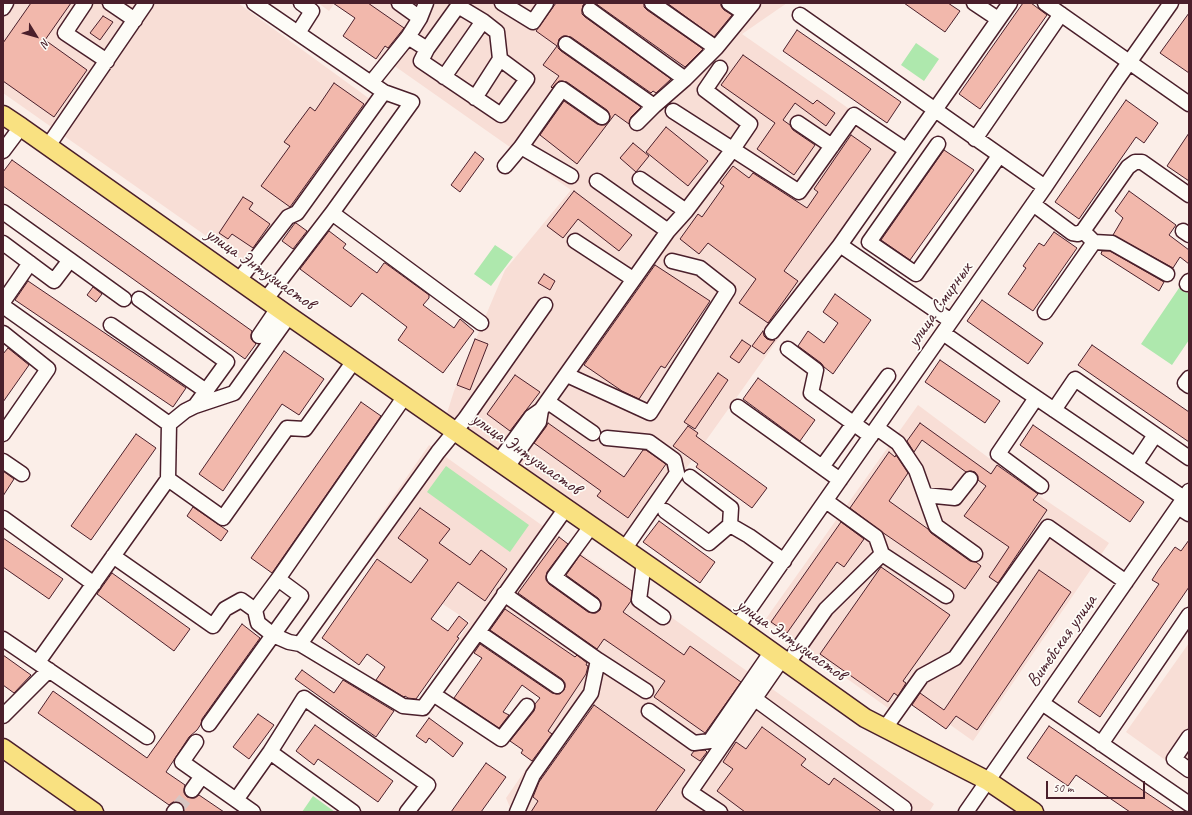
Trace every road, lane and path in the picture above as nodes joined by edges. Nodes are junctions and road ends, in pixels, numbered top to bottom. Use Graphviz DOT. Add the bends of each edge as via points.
graph roads {
  1 [pos="6,3"];
  2 [pos="85,3"];
  3 [pos="110,3"];
  4 [pos="146,3"];
  5 [pos="254,3"];
  6 [pos="301,3"];
  7 [pos="399,3"];
  8 [pos="426,3"];
  9 [pos="502,3"];
  10 [pos="546,3"];
  11 [pos="652,3"];
  12 [pos="729,3"];
  13 [pos="974,3"];
  14 [pos="1010,3"];
  15 [pos="1045,3"];
  16 [pos="1171,3"];
  17 [pos="3,8"];
  18 [pos="749,8"];
  19 [pos="590,10"];
  20 [pos="1061,14"];
  21 [pos="800,15"];
  22 [pos="420,18"];
  23 [pos="998,19"];
  24 [pos="135,20"];
  25 [pos="482,21"];
  26 [pos="298,33"];
  27 [pos="408,38"];
  28 [pos="566,44"];
  29 [pos="716,48"];
  30 [pos="427,49"];
  31 [pos="500,59"];
  32 [pos="106,61"];
  33 [pos="1129,62"];
  34 [pos="720,68"];
  35 [pos="444,77"];
  36 [pos="685,79"];
  37 [pos="371,83"];
  38 [pos="384,92"];
  39 [pos="475,98"];
  40 [pos="1189,104"];
  41 [pos="654,106"];
  42 [pos="673,110"];
  43 [pos="935,110"];
  44 [pos="3,116"];
  45 [pos="602,116"];
  46 [pos="637,122"];
  47 [pos="798,123"];
  48 [pos="21,127"];
  49 [pos="975,139"];
  50 [pos="938,144"];
  51 [pos="48,146"];
  52 [pos="832,146"];
  53 [pos="521,147"];
  54 [pos="733,149"];
  55 [pos="906,150"];
  56 [pos="3,151"];
  57 [pos="999,156"];
  58 [pos="505,166"];
  59 [pos="571,176"];
  60 [pos="640,179"];
  61 [pos="597,181"];
  62 [pos="1045,187"];
  63 [pos="1189,195"];
  64 [pos="1033,204"];
  65 [pos="686,211"];
  66 [pos="3,212"];
  67 [pos="332,212"];
  68 [pos="668,231"];
  69 [pos="1083,231"];
  70 [pos="575,241"];
  71 [pos="1094,242"];
  72 [pos="3,244"];
  73 [pos="840,245"];
  74 [pos="70,260"];
  75 [pos="672,261"];
  76 [pos="30,263"];
  77 [pos="1168,274"];
  78 [pos="633,279"];
  79 [pos="239,280"];
  80 [pos="124,299"];
  81 [pos="139,299"];
  82 [pos="3,302"];
  83 [pos="545,305"];
  84 [pos="3,306"];
  85 [pos="278,308"];
  86 [pos="1045,312"];
  87 [pos="951,321"];
  88 [pos="481,323"];
  89 [pos="111,325"];
  90 [pos="772,332"];
  91 [pos="3,333"];
  92 [pos="943,333"];
  93 [pos="258,336"];
  94 [pos="788,349"];
  95 [pos="354,361"];
  96 [pos="567,375"];
  97 [pos="888,376"];
  98 [pos="1189,378"];
  99 [pos="1189,386"];
  100 [pos="206,391"];
  101 [pos="405,396"];
  102 [pos="1036,398"];
  103 [pos="195,406"];
  104 [pos="544,406"];
  105 [pos="738,407"];
  106 [pos="1054,410"];
  107 [pos="169,424"];
  108 [pos="854,424"];
  109 [pos="455,431"];
  110 [pos="874,432"];
  111 [pos="593,433"];
  112 [pos="3,434"];
  113 [pos="1155,435"];
  114 [pos="607,438"];
  115 [pos="1189,458"];
  116 [pos="3,461"];
  117 [pos="503,464"];
  118 [pos="1135,465"];
  119 [pos="822,467"];
  120 [pos="22,474"];
  121 [pos="690,477"];
  122 [pos="168,479"];
  123 [pos="970,479"];
  124 [pos="840,480"];
  125 [pos="1041,486"];
  126 [pos="925,495"];
  127 [pos="826,501"];
  128 [pos="1185,503"];
  129 [pos="566,508"];
  130 [pos="665,511"];
  131 [pos="3,518"];
  132 [pos="592,525"];
  133 [pos="730,525"];
  134 [pos="625,548"];
  135 [pos="882,554"];
  136 [pos="975,554"];
  137 [pos="113,556"];
  138 [pos="784,561"];
  139 [pos="644,562"];
  140 [pos="278,579"];
  141 [pos="1126,582"];
  142 [pos="94,584"];
  143 [pos="504,594"];
  144 [pos="946,596"];
  145 [pos="593,605"];
  146 [pos="254,610"];
  147 [pos="1189,615"];
  148 [pos="663,617"];
  149 [pos="737,627"];
  150 [pos="478,632"];
  151 [pos="273,635"];
  152 [pos="3,638"];
  153 [pos="300,644"];
  154 [pos="780,658"];
  155 [pos="598,660"];
  156 [pos="43,666"];
  157 [pos="557,686"];
  158 [pos="646,691"];
  159 [pos="432,694"];
  160 [pos="755,699"];
  161 [pos="1042,704"];
  162 [pos="527,706"];
  163 [pos="649,711"];
  164 [pos="3,716"];
  165 [pos="209,724"];
  166 [pos="885,728"];
  167 [pos="147,737"];
  168 [pos="1189,737"];
  169 [pos="196,742"];
  170 [pos="1101,744"];
  171 [pos="3,748"];
  172 [pos="270,752"];
  173 [pos="1189,770"];
  174 [pos="202,776"];
  175 [pos="988,781"];
  176 [pos="192,790"];
  177 [pos="236,800"];
  178 [pos="1189,804"];
  179 [pos="94,812"];
  180 [pos="253,812"];
  181 [pos="353,812"];
  182 [pos="407,812"];
  183 [pos="517,812"];
  184 [pos="720,812"];
  185 [pos="901,812"];
  186 [pos="966,812"];
  187 [pos="1034,812"];
  1 -- 17 [label="street"];
  2 -- 32 [label="street" via="65,33"];
  3 -- 24 [label="street"];
  4 -- 24 [label="street"];
  5 -- 26 [label="street"];
  6 -- 26 [label="street" via="312,10"];
  7 -- 22 [label="street"];
  8 -- 22 [label="street"];
  9 -- 10 [label="street" via="534,22"];
  11 -- 29 [label="street"];
  12 -- 18 [label="street"];
  13 -- 23 [label="street"];
  14 -- 23 [label="street"];
  15 -- 20 [label="street"];
  16 -- 33 [label="street, улица Смирных"];
  18 -- 29 [label="street"];
  19 -- 36 [label="street"];
  20 -- 33 [label="street"];
  20 -- 49 [label="street"];
  21 -- 43 [label="street"];
  22 -- 27 [label="street"];
  23 -- 43 [label="street"];
  24 -- 32 [label="street"];
  25 -- 30 [label="street" via="458,6"];
  25 -- 31 [label="street" via="497,32"];
  25 -- 35 [label="street"];
  26 -- 37 [label="street"];
  27 -- 30 [label="street"];
  27 -- 37 [label="street"];
  28 -- 41 [label="street"];
  29 -- 36 [label="street"];
  30 -- 35 [label="street" via="421,61"];
  31 -- 39 [label="street"];
  31 -- 39 [label="street" via="527,79 501,115"];
  32 -- 51 [label="street"];
  33 -- 40 [label="street"];
  33 -- 62 [label="street, улица Смирных"];
  34 -- 54 [label="street" via="705,90 750,124"];
  35 -- 39 [label="street"];
  36 -- 41 [label="street"];
  37 -- 38 [label="street"];
  38 -- 67 [label="street" via="412,102"];
  38 -- 79 [label="street" via="297,213 288,217"];
  41 -- 46 [label="street"];
  42 -- 54 [label="street"];
  43 -- 49 [label="street"];
  43 -- 55 [label="street"];
  44 -- 48 [label="main road, улица Энтузиастов"];
  45 -- 53 [label="street" via="562,88"];
  47 -- 52 [label="street"];
  48 -- 51 [label="main road, улица Энтузиастов"];
  48 -- 56 [label="street"];
  49 -- 57 [label="street"];
  50 -- 57 [label="street" via="869,242 916,274"];
  51 -- 79 [label="main road, улица Энтузиастов"];
  52 -- 54 [label="street" via="799,192"];
  52 -- 55 [label="street" via="854,115"];
  53 -- 58 [label="street"];
  53 -- 59 [label="street"];
  54 -- 65 [label="street"];
  55 -- 73 [label="street"];
  57 -- 62 [label="street"];
  60 -- 65 [label="street"];
  61 -- 68 [label="street"];
  62 -- 64 [label="street, улица Смирных"];
  63 -- 69 [label="street" via="1142,162 1135,162 1128,166"];
  64 -- 69 [label="street" via="1072,232 1078,234"];
  64 -- 87 [label="street, улица Смирных"];
  65 -- 68 [label="street"];
  66 -- 74 [label="street"];
  67 -- 85 [label="street"];
  67 -- 88 [label="street"];
  68 -- 78 [label="street"];
  69 -- 71 [label="street"];
  70 -- 78 [label="street"];
  71 -- 77 [label="street" via="1112,243"];
  71 -- 86 [label="street"];
  72 -- 76 [label="street"];
  73 -- 87 [label="street"];
  73 -- 90 [label="street"];
  74 -- 76 [label="street" via="54,281"];
  74 -- 80 [label="street"];
  75 -- 96 [label="street" via="700,268 728,290 650,413"];
  76 -- 82 [label="street"];
  78 -- 96 [label="street"];
  79 -- 85 [label="main road, улица Энтузиастов"];
  81 -- 100 [label="street" via="227,362"];
  83 -- 109 [label="street"];
  84 -- 107 [label="street"];
  85 -- 93 [label="street"];
  85 -- 95 [label="main road, улица Энтузиастов"];
  85 -- 103 [label="street" via="234,393"];
  87 -- 92 [label="street, улица Смирных"];
  89 -- 100 [label="street"];
  91 -- 112 [label="street" via="48,369"];
  92 -- 102 [label="street"];
  92 -- 110 [label="street, улица Смирных"];
  94 -- 108 [label="street" via="816,370 811,393"];
  95 -- 101 [label="main road, улица Энтузиастов"];
  95 -- 122 [label="street" via="305,429 287,428 223,518"];
  96 -- 104 [label="street"];
  97 -- 108 [label="street"];
  98 -- 99 [label="street" via="1185,383"];
  100 -- 103 [label="street"];
  101 -- 109 [label="main road, улица Энтузиастов"];
  101 -- 140 [label="street"];
  102 -- 106 [label="street"];
  102 -- 125 [label="street" via="998,454"];
  103 -- 107 [label="street"];
  104 -- 111 [label="street"];
  104 -- 117 [label="street" via="539,422"];
  105 -- 119 [label="street"];
  106 -- 113 [label="street" via="1075,379"];
  106 -- 118 [label="street"];
  107 -- 122 [label="street"];
  108 -- 110 [label="street"];
  108 -- 119 [label="street"];
  109 -- 117 [label="main road, улица Энтузиастов"];
  109 -- 153 [label="street"];
  110 -- 124 [label="street, улица Смирных"];
  110 -- 126 [label="street" via="898,443 916,470"];
  113 -- 115 [label="street"];
  113 -- 118 [label="street"];
  114 -- 134 [label="street" via="649,442 674,460 677,473"];
  116 -- 120 [label="street"];
  117 -- 129 [label="main road, улица Энтузиастов"];
  118 -- 128 [label="street"];
  119 -- 124 [label="street"];
  121 -- 133 [label="street" via="731,508"];
  122 -- 137 [label="street"];
  123 -- 126 [label="street" via="955,498"];
  124 -- 127 [label="street, улица Смирных"];
  126 -- 136 [label="street" via="936,526"];
  127 -- 135 [label="street" via="876,537"];
  127 -- 138 [label="street, улица Смирных"];
  128 -- 141 [label="street, Витебская улица"];
  129 -- 132 [label="main road, улица Энтузиастов"];
  129 -- 143 [label="street"];
  130 -- 133 [label="street" via="709,543"];
  131 -- 142 [label="street"];
  132 -- 134 [label="main road, улица Энтузиастов"];
  132 -- 145 [label="street" via="554,577"];
  133 -- 138 [label="street"];
  134 -- 139 [label="main road, улица Энтузиастов"];
  135 -- 144 [label="street"];
  135 -- 154 [label="street"];
  137 -- 142 [label="street"];
  137 -- 146 [label="street" via="213,626 225,609 241,600"];
  138 -- 149 [label="street, улица Смирных"];
  139 -- 148 [label="street" via="639,600"];
  139 -- 149 [label="main road, улица Энтузиастов"];
  140 -- 146 [label="street"];
  140 -- 151 [label="street" via="301,596"];
  141 -- 161 [label="street, Витебская улица"];
  141 -- 166 [label="street" via="1048,528 955,658 922,676"];
  142 -- 156 [label="street"];
  143 -- 150 [label="street"];
  143 -- 155 [label="street"];
  146 -- 151 [label="street" via="258,623"];
  147 -- 170 [label="street"];
  149 -- 154 [label="main road, улица Энтузиастов"];
  150 -- 157 [label="street"];
  150 -- 159 [label="street"];
  151 -- 153 [label="street"];
  151 -- 165 [label="street"];
  152 -- 156 [label="street"];
  153 -- 159 [label="street" via="403,706 423,708"];
  154 -- 160 [label="street"];
  154 -- 163 [label="street" via="710,741 694,743"];
  154 -- 166 [label="main road, улица Энтузиастов" via="865,718"];
  155 -- 158 [label="street"];
  155 -- 183 [label="street" via="591,693 533,775"];
  156 -- 164 [label="street"];
  156 -- 167 [label="street"];
  159 -- 162 [label="street" via="501,739"];
  160 -- 184 [label="street" via="690,792"];
  160 -- 185 [label="street" via="904,808"];
  161 -- 170 [label="street"];
  161 -- 175 [label="street, Витебская улица"];
  166 -- 175 [label="main road, улица Энтузиастов"];
  168 -- 173 [label="street" via="1174,759"];
  169 -- 174 [label="street" via="182,762"];
  170 -- 178 [label="street"];
  171 -- 179 [label="main road"];
  172 -- 177 [label="street"];
  172 -- 181 [label="street"];
  172 -- 182 [label="street" via="304,698 428,785"];
  174 -- 176 [label="street"];
  174 -- 177 [label="street"];
  175 -- 186 [label="street, Витебская улица"];
  175 -- 187 [label="main road, улица Энтузиастов"];
  177 -- 180 [label="street"];
}
